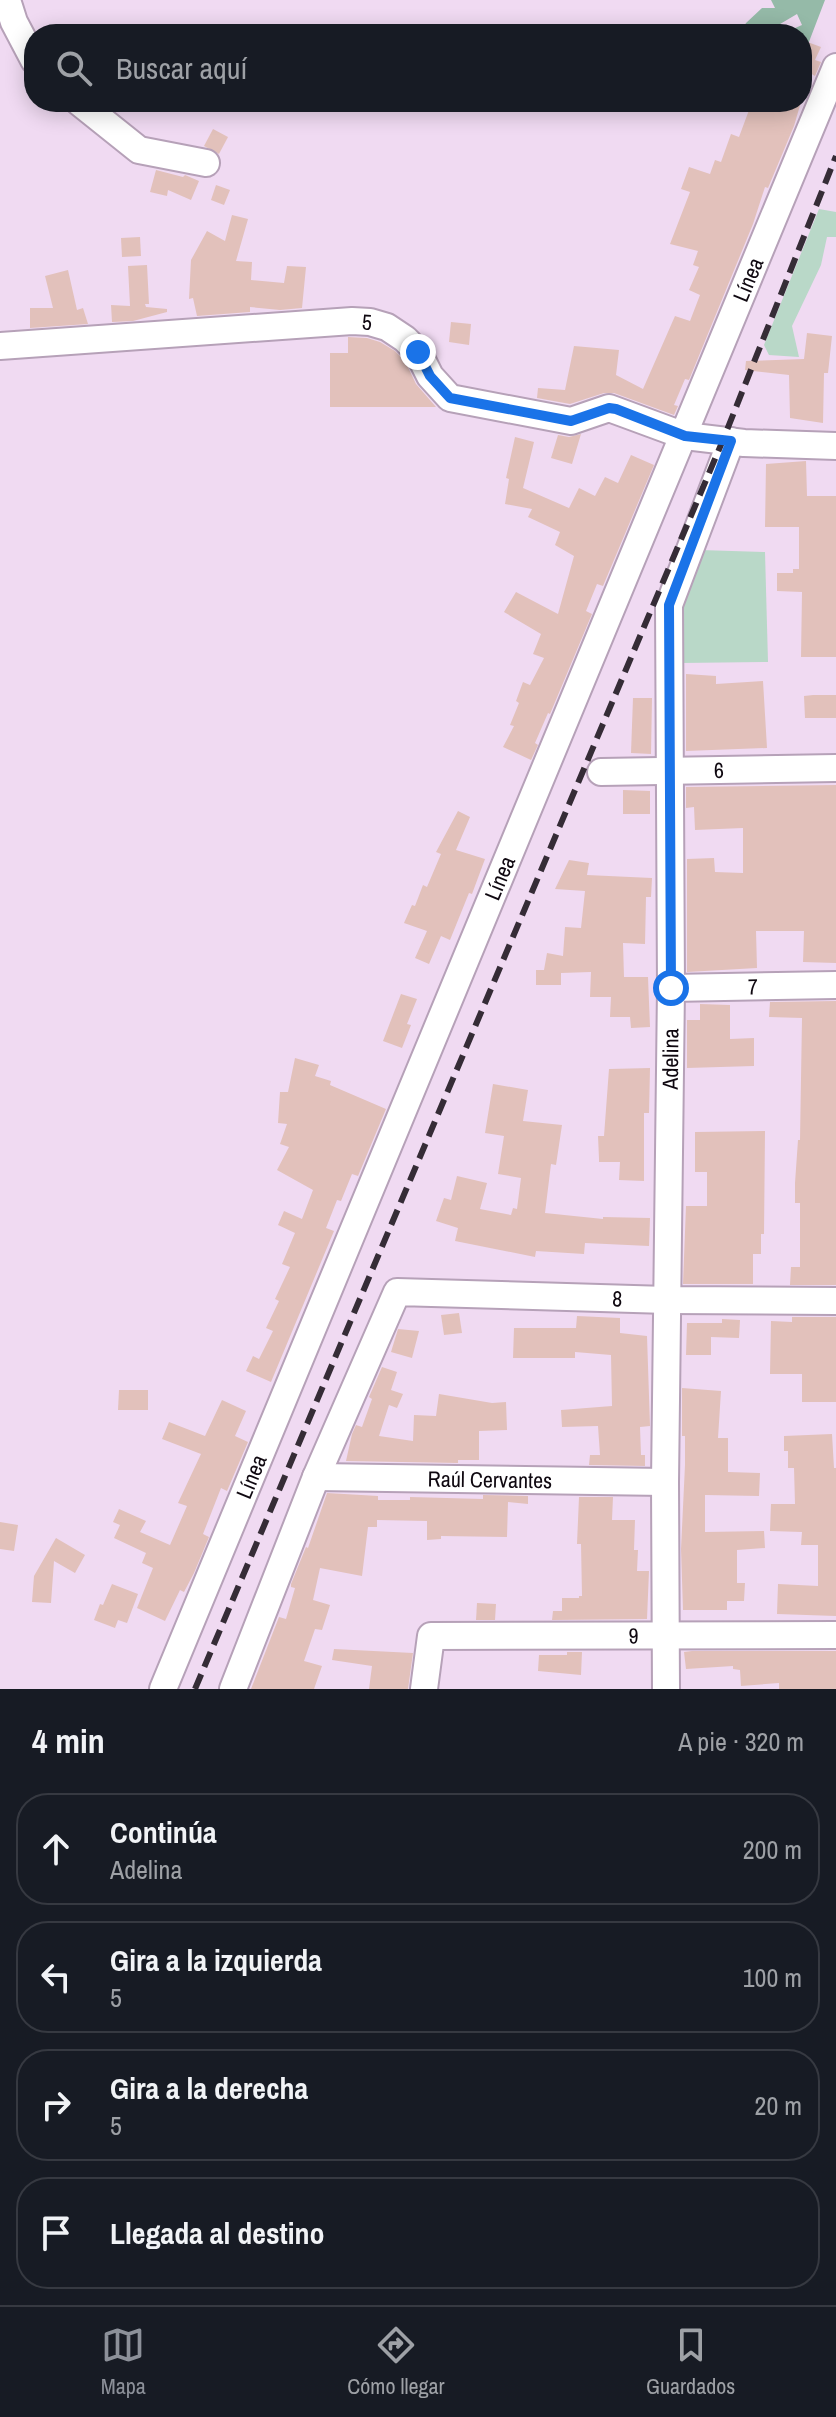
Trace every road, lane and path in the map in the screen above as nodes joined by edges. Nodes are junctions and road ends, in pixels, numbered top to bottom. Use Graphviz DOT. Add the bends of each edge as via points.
graph roads {
  1 [pos="7,0"];
  2 [pos="24,41"];
  3 [pos="836,67"];
  4 [pos="92,112"];
  5 [pos="206,163"];
  6 [pos="0,346"];
  7 [pos="685,436"];
  8 [pos="731,441"];
  9 [pos="836,446"];
  10 [pos="836,768"];
  11 [pos="601,772"];
  12 [pos="670,772"];
  13 [pos="836,985"];
  14 [pos="671,988"];
  15 [pos="667,1300"];
  16 [pos="836,1301"];
  17 [pos="316,1477"];
  18 [pos="665,1482"];
  19 [pos="666,1635"];
  20 [pos="836,1635"];
  21 [pos="163,1689"];
  22 [pos="233,1689"];
  23 [pos="424,1689"];
  24 [pos="666,1689"];
  1 -- 2 [label="street"];
  3 -- 7 [label="street, Línea"];
  4 -- 5 [label="street" via="139,150"];
  6 -- 7 [label="street, 5" via="370,322 405,339 450,398 571,421 616,409"];
  7 -- 8 [label="street, 5"];
  7 -- 21 [label="street, Línea"];
  8 -- 9 [label="street, 5"];
  8 -- 12 [label="street, Adelina" via="669,605"];
  10 -- 12 [label="street, 6"];
  11 -- 12 [label="street, 6"];
  12 -- 14 [label="street, Adelina"];
  13 -- 14 [label="street, 7"];
  14 -- 15 [label="street, Adelina"];
  15 -- 16 [label="street, 8"];
  15 -- 17 [label="street, 8" via="397,1292"];
  15 -- 18 [label="street, Adelina"];
  17 -- 18 [label="street, Raúl Cervantes"];
  17 -- 22 [label="street"];
  18 -- 19 [label="street, Adelina"];
  19 -- 20 [label="street, 9"];
  19 -- 23 [label="street, 9" via="431,1636"];
  19 -- 24 [label="street, Adelina"];
}
